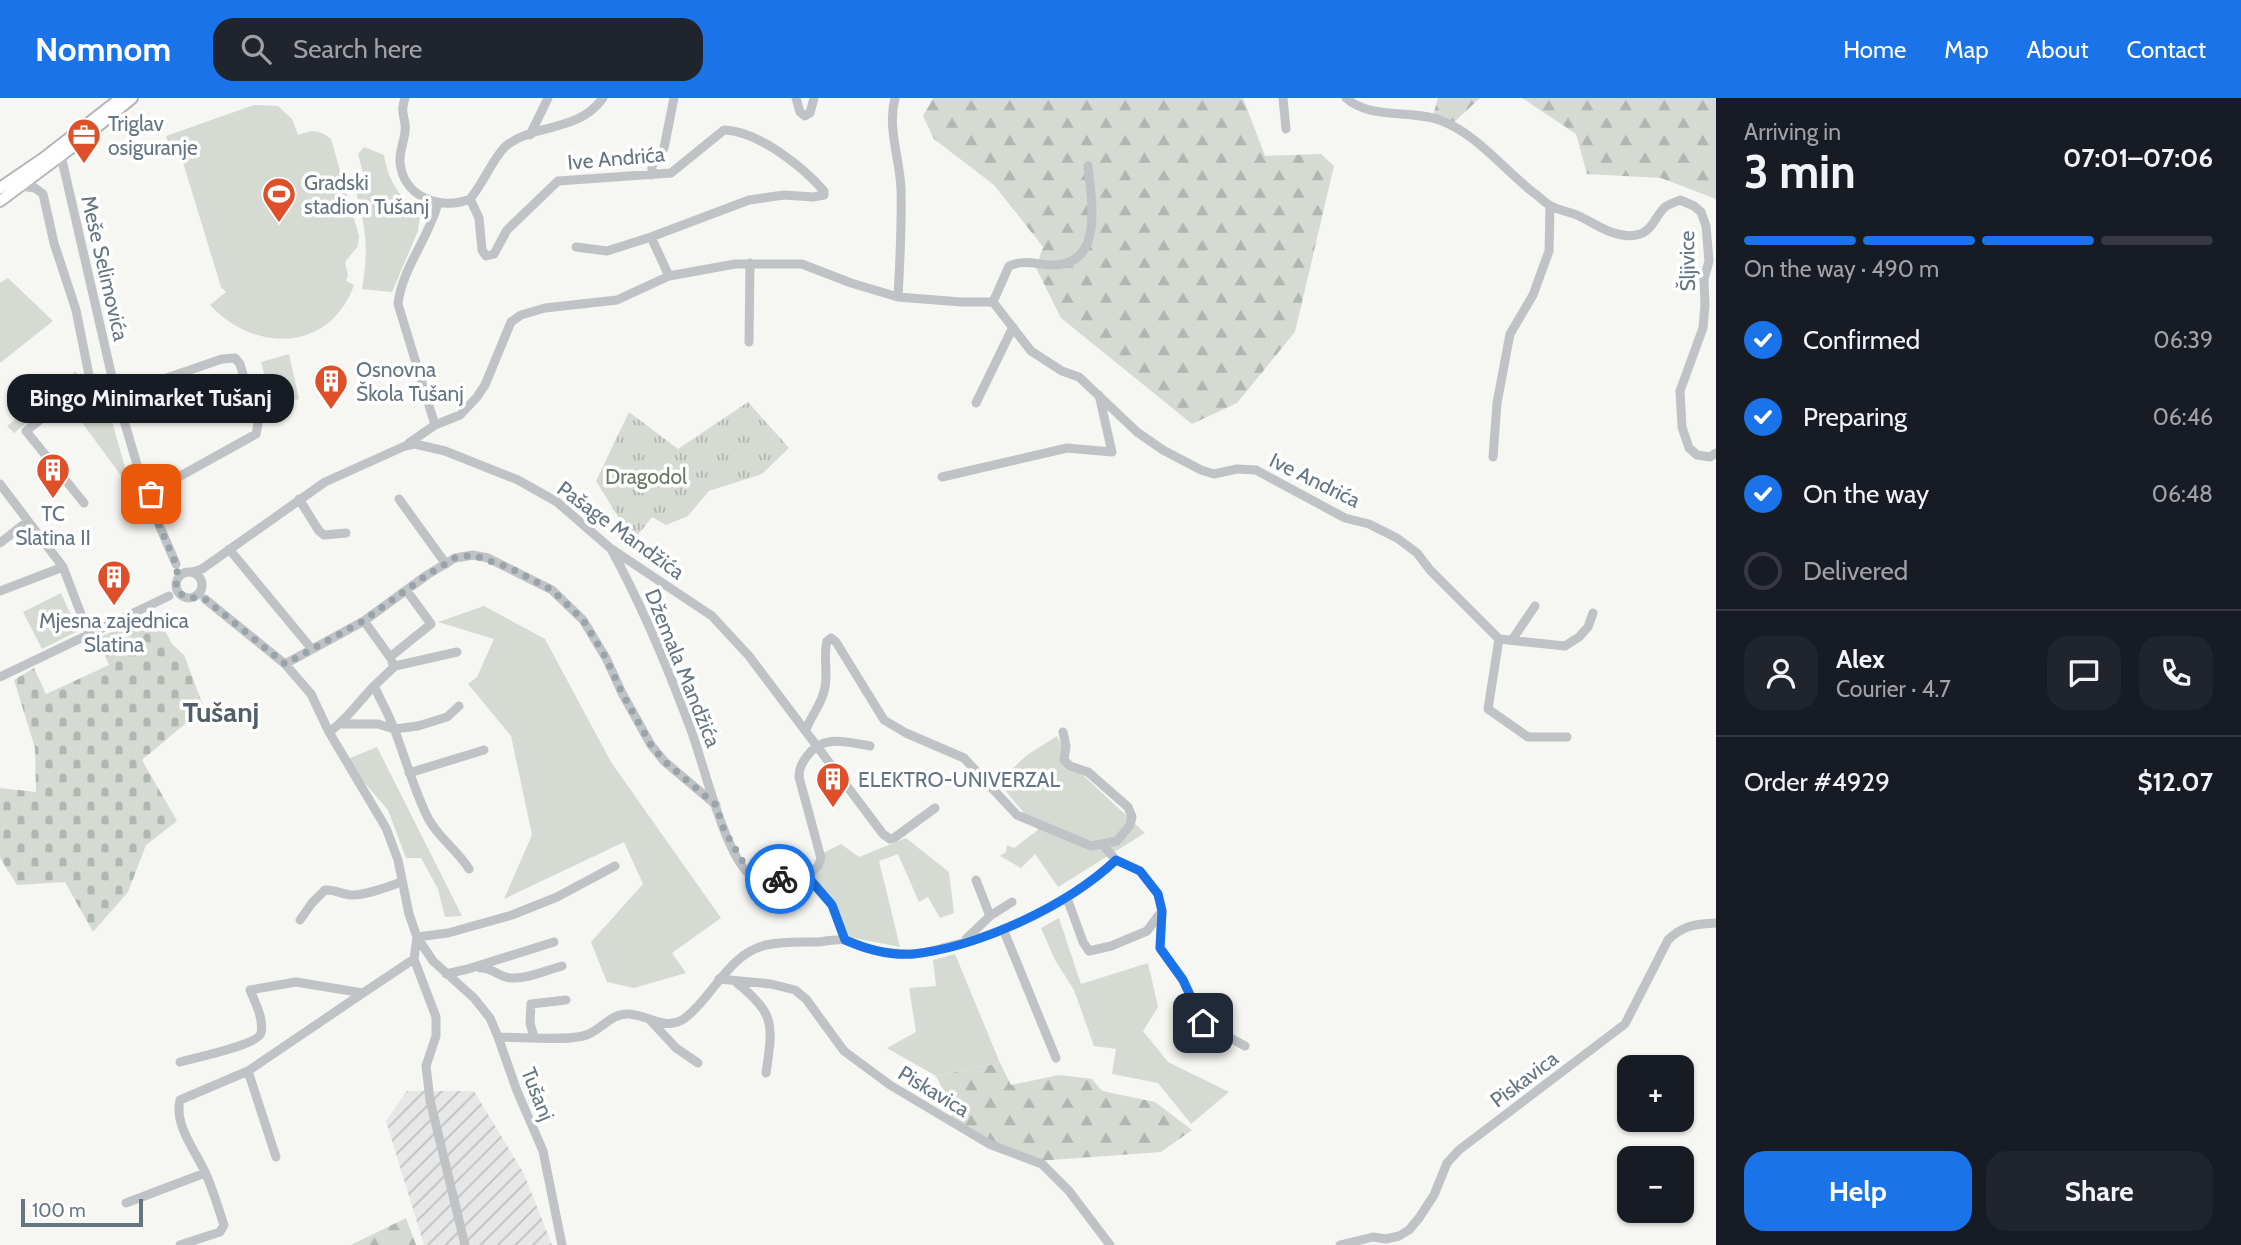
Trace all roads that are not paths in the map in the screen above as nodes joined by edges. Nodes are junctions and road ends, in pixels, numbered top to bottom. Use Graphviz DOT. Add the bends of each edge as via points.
graph roads {
  1 [pos="121,98"];
  2 [pos="132,98"];
  3 [pos="405,98"];
  4 [pos="548,98"];
  5 [pos="603,98"];
  6 [pos="674,98"];
  7 [pos="796,98"];
  8 [pos="814,98"];
  9 [pos="895,98"];
  10 [pos="1283,98"];
  11 [pos="1346,98"];
  12 [pos="1286,130"];
  13 [pos="530,135"];
  14 [pos="58,152"];
  15 [pos="1088,166"];
  16 [pos="652,175"];
  17 [pos="21,186"];
  18 [pos="0,188"];
  19 [pos="470,199"];
  20 [pos="0,201"];
  21 [pos="438,203"];
  22 [pos="1550,206"];
  23 [pos="651,237"];
  24 [pos="576,247"];
  25 [pos="750,263"];
  26 [pos="669,276"];
  27 [pos="898,297"];
  28 [pos="993,302"];
  29 [pos="1013,327"];
  30 [pos="749,342"];
  31 [pos="90,380"];
  32 [pos="1099,393"];
  33 [pos="117,397"];
  34 [pos="976,403"];
  35 [pos="435,425"];
  36 [pos="405,446"];
  37 [pos="1716,453"];
  38 [pos="1493,457"];
  39 [pos="942,477"];
  40 [pos="0,484"];
  41 [pos="146,495"];
  42 [pos="299,499"];
  43 [pos="399,499"];
  44 [pos="84,503"];
  45 [pos="28,521"];
  46 [pos="346,533"];
  47 [pos="0,543"];
  48 [pos="610,548"];
  49 [pos="229,549"];
  50 [pos="176,564"];
  51 [pos="446,564"];
  52 [pos="63,567"];
  53 [pos="190,572"];
  54 [pos="177,582"];
  55 [pos="201,587"];
  56 [pos="0,591"];
  57 [pos="407,591"];
  58 [pos="182,595"];
  59 [pos="169,596"];
  60 [pos="193,596"];
  61 [pos="205,599"];
  62 [pos="1535,606"];
  63 [pos="1593,613"];
  64 [pos="363,621"];
  65 [pos="89,635"];
  66 [pos="1499,639"];
  67 [pos="1512,640"];
  68 [pos="311,648"];
  69 [pos="457,652"];
  70 [pos="390,657"];
  71 [pos="285,664"];
  72 [pos="395,666"];
  73 [pos="0,677"];
  74 [pos="374,686"];
  75 [pos="459,706"];
  76 [pos="341,724"];
  77 [pos="394,729"];
  78 [pos="806,730"];
  79 [pos="329,732"];
  80 [pos="1063,732"];
  81 [pos="1567,737"];
  82 [pos="815,745"];
  83 [pos="870,746"];
  84 [pos="484,750"];
  85 [pos="409,773"];
  86 [pos="716,805"];
  87 [pos="935,808"];
  88 [pos="1103,845"];
  89 [pos="1116,860"];
  90 [pos="615,866"];
  91 [pos="469,869"];
  92 [pos="807,876"];
  93 [pos="976,880"];
  94 [pos="402,882"];
  95 [pos="1067,898"];
  96 [pos="1012,902"];
  97 [pos="1162,911"];
  98 [pos="990,916"];
  99 [pos="300,920"];
  100 [pos="1716,923"];
  101 [pos="1003,929"];
  102 [pos="417,937"];
  103 [pos="845,940"];
  104 [pos="554,942"];
  105 [pos="962,943"];
  106 [pos="414,959"];
  107 [pos="562,966"];
  108 [pos="468,969"];
  109 [pos="446,974"];
  110 [pos="719,979"];
  111 [pos="735,981"];
  112 [pos="363,993"];
  113 [pos="566,1000"];
  114 [pos="650,1020"];
  115 [pos="498,1037"];
  116 [pos="534,1037"];
  117 [pos="1245,1046"];
  118 [pos="1056,1058"];
  119 [pos="180,1062"];
  120 [pos="698,1063"];
  121 [pos="248,1071"];
  122 [pos="766,1073"];
  123 [pos="276,1157"];
  124 [pos="205,1173"];
  125 [pos="126,1203"];
  126 [pos="180,1245"];
  127 [pos="465,1245"];
  128 [pos="562,1245"];
  129 [pos="1110,1245"];
  130 [pos="1340,1245"];
  1 -- 14 [label="main road"];
  2 -- 14 [label="main road"];
  3 -- 21 [label="street" via="402,170 413,189"];
  4 -- 13 [label="street"];
  5 -- 13 [label="street" via="585,117"];
  6 -- 16 [label="street" via="664,148 652,166"];
  7 -- 8 [label="street" via="805,116"];
  9 -- 27 [label="street" via="893,124 901,186"];
  10 -- 12 [label="street"];
  11 -- 22 [label="street, Šljivice" via="1363,108 1423,116 1462,131"];
  13 -- 19 [label="street" via="505,146"];
  14 -- 17 [label="main road"];
  14 -- 18 [label="main road"];
  14 -- 33 [label="street, Meše Selimovića"];
  15 -- 28 [label="street" via="1093,218 1086,246 1067,263 1023,261 1009,266"];
  16 -- 19 [label="street, Ive Andrića" via="558,181 507,230 489,256 482,250 481,225"];
  16 -- 23 [label="street, Ive Andrića" via="674,172 723,131 733,131 763,142 824,193 813,198 784,195 749,200"];
  17 -- 20 [label="main road"];
  17 -- 31 [label="street" via="43,194 76,310"];
  19 -- 21 [label="street"];
  21 -- 35 [label="street" via="398,303"];
  22 -- 37 [label="street, Šljivice" via="1581,216 1597,227 1637,236 1654,225 1665,207 1680,200 1701,212 1709,261 1705,305 1680,403 1689,448 1697,455"];
  22 -- 38 [label="street" via="1549,251 1533,295 1510,334"];
  23 -- 24 [label="street, Ive Andrića" via="607,251"];
  23 -- 26 [label="street"];
  25 -- 26 [label="street"];
  25 -- 27 [label="street" via="802,264"];
  25 -- 30 [label="street"];
  26 -- 35 [label="street" via="617,300 521,315 511,322 477,397 460,415"];
  27 -- 28 [label="street"];
  28 -- 29 [label="street, Ive Andrića"];
  29 -- 32 [label="street, Ive Andrića" via="1031,351"];
  29 -- 34 [label="street"];
  31 -- 33 [label="street" via="98,395"];
  31 -- 44 [label="street" via="26,431"];
  32 -- 39 [label="street" via="1112,452 1068,448"];
  32 -- 66 [label="street, Ive Andrića" via="1137,432 1200,470 1214,474 1256,470 1345,517 1397,538"];
  33 -- 41 [label="street, Meše Selimovića"];
  33 -- 41 [label="street" via="222,359 235,358 240,364 258,431"];
  35 -- 36 [label="street"];
  36 -- 42 [label="street, Pašage Mandžića" via="339,475"];
  36 -- 48 [label="street, Pašage Mandžića" via="445,451 518,480 571,512"];
  40 -- 45 [label="street"];
  41 -- 50 [label="street, Meše Selimovića"];
  42 -- 46 [label="street" via="324,535"];
  42 -- 49 [label="street, Pašage Mandžića"];
  43 -- 51 [label="street"];
  45 -- 47 [label="street"];
  45 -- 52 [label="street"];
  48 -- 78 [label="street, Pašage Mandžića" via="712,616"];
  48 -- 86 [label="street, Džemala Mandžića" via="646,616"];
  49 -- 53 [label="street, Pašage Mandžića" via="202,569"];
  49 -- 68 [label="street"];
  50 -- 53 [label="street"];
  50 -- 54 [label="street, Meše Selimovića"];
  51 -- 57 [label="street"];
  51 -- 86 [label="street" via="473,555 488,558 552,590 583,620 651,745"];
  52 -- 56 [label="street"];
  52 -- 65 [label="street"];
  53 -- 54 [label="street"];
  53 -- 55 [label="street" via="198,576"];
  54 -- 58 [label="street"];
  54 -- 59 [label="street"];
  55 -- 60 [label="street"];
  55 -- 61 [label="street"];
  57 -- 64 [label="street"];
  57 -- 70 [label="street" via="432,624"];
  58 -- 59 [label="street"];
  58 -- 60 [label="street"];
  59 -- 65 [label="street"];
  60 -- 61 [label="street"];
  61 -- 71 [label="street, Tušanj"];
  62 -- 67 [label="street"];
  63 -- 67 [label="street" via="1579,637 1565,646"];
  64 -- 68 [label="street"];
  64 -- 70 [label="street"];
  65 -- 73 [label="street"];
  66 -- 67 [label="street"];
  66 -- 81 [label="street" via="1488,709 1528,737"];
  68 -- 71 [label="street"];
  69 -- 72 [label="street"];
  70 -- 72 [label="street"];
  71 -- 79 [label="street, Tušanj" via="311,694"];
  72 -- 74 [label="street"];
  74 -- 76 [label="street"];
  74 -- 77 [label="street"];
  75 -- 77 [label="street" via="447,717"];
  76 -- 77 [label="street"];
  76 -- 79 [label="street"];
  77 -- 85 [label="street"];
  78 -- 82 [label="street, Pašage Mandžića"];
  78 -- 88 [label="street" via="824,694 825,645 831,638 888,723 964,758 1017,816 1091,846"];
  79 -- 94 [label="street, Tušanj" via="391,839"];
  80 -- 88 [label="street" via="1064,760 1101,781 1132,817 1117,841"];
  82 -- 83 [label="street" via="826,741"];
  82 -- 87 [label="street" via="890,839"];
  82 -- 92 [label="street" via="799,772 821,858"];
  84 -- 85 [label="street"];
  85 -- 91 [label="street" via="433,827"];
  86 -- 92 [label="street" via="724,830 750,874 772,879"];
  88 -- 89 [label="street"];
  89 -- 95 [label="street"];
  89 -- 97 [label="street" via="1140,871 1158,894"];
  90 -- 102 [label="street" via="529,909 448,933"];
  92 -- 103 [label="street" via="832,905"];
  93 -- 98 [label="street"];
  94 -- 99 [label="street" via="356,895 325,890"];
  94 -- 102 [label="street, Tušanj"];
  95 -- 97 [label="street" via="1089,951 1147,932"];
  95 -- 101 [label="street"];
  96 -- 98 [label="street"];
  97 -- 117 [label="street" via="1160,948 1183,980 1199,1016 1212,1029"];
  98 -- 105 [label="street"];
  100 -- 130 [label="street, Piskavica" via="1693,924 1668,940 1625,1024 1459,1150 1409,1230 1399,1236"];
  101 -- 105 [label="street"];
  101 -- 118 [label="street"];
  102 -- 106 [label="street"];
  102 -- 109 [label="street, Tušanj"];
  103 -- 105 [label="street" via="873,950 911,954"];
  103 -- 110 [label="street" via="764,945 751,950"];
  104 -- 108 [label="street"];
  106 -- 112 [label="street"];
  106 -- 127 [label="street" via="436,1017 436,1036 426,1066 430,1100"];
  107 -- 108 [label="street" via="514,978 486,967"];
  108 -- 109 [label="street"];
  109 -- 115 [label="street, Tušanj" via="474,998"];
  110 -- 111 [label="street, Piskavica"];
  110 -- 114 [label="street" via="701,1003 676,1024"];
  111 -- 122 [label="street" via="761,1004 772,1023"];
  111 -- 129 [label="street, Piskavica" via="795,990 844,1051 890,1085 989,1144 1042,1164"];
  112 -- 119 [label="street" via="296,982 250,990 260,1017 258,1039"];
  112 -- 121 [label="street"];
  113 -- 116 [label="street" via="531,1004"];
  114 -- 116 [label="street" via="618,1015 584,1036"];
  114 -- 120 [label="street" via="676,1048"];
  115 -- 116 [label="street"];
  115 -- 128 [label="street, Tušanj" via="543,1152"];
  121 -- 123 [label="street"];
  121 -- 124 [label="street" via="180,1100 177,1111"];
  124 -- 125 [label="street"];
  124 -- 126 [label="street" via="224,1225 220,1232"];
}
